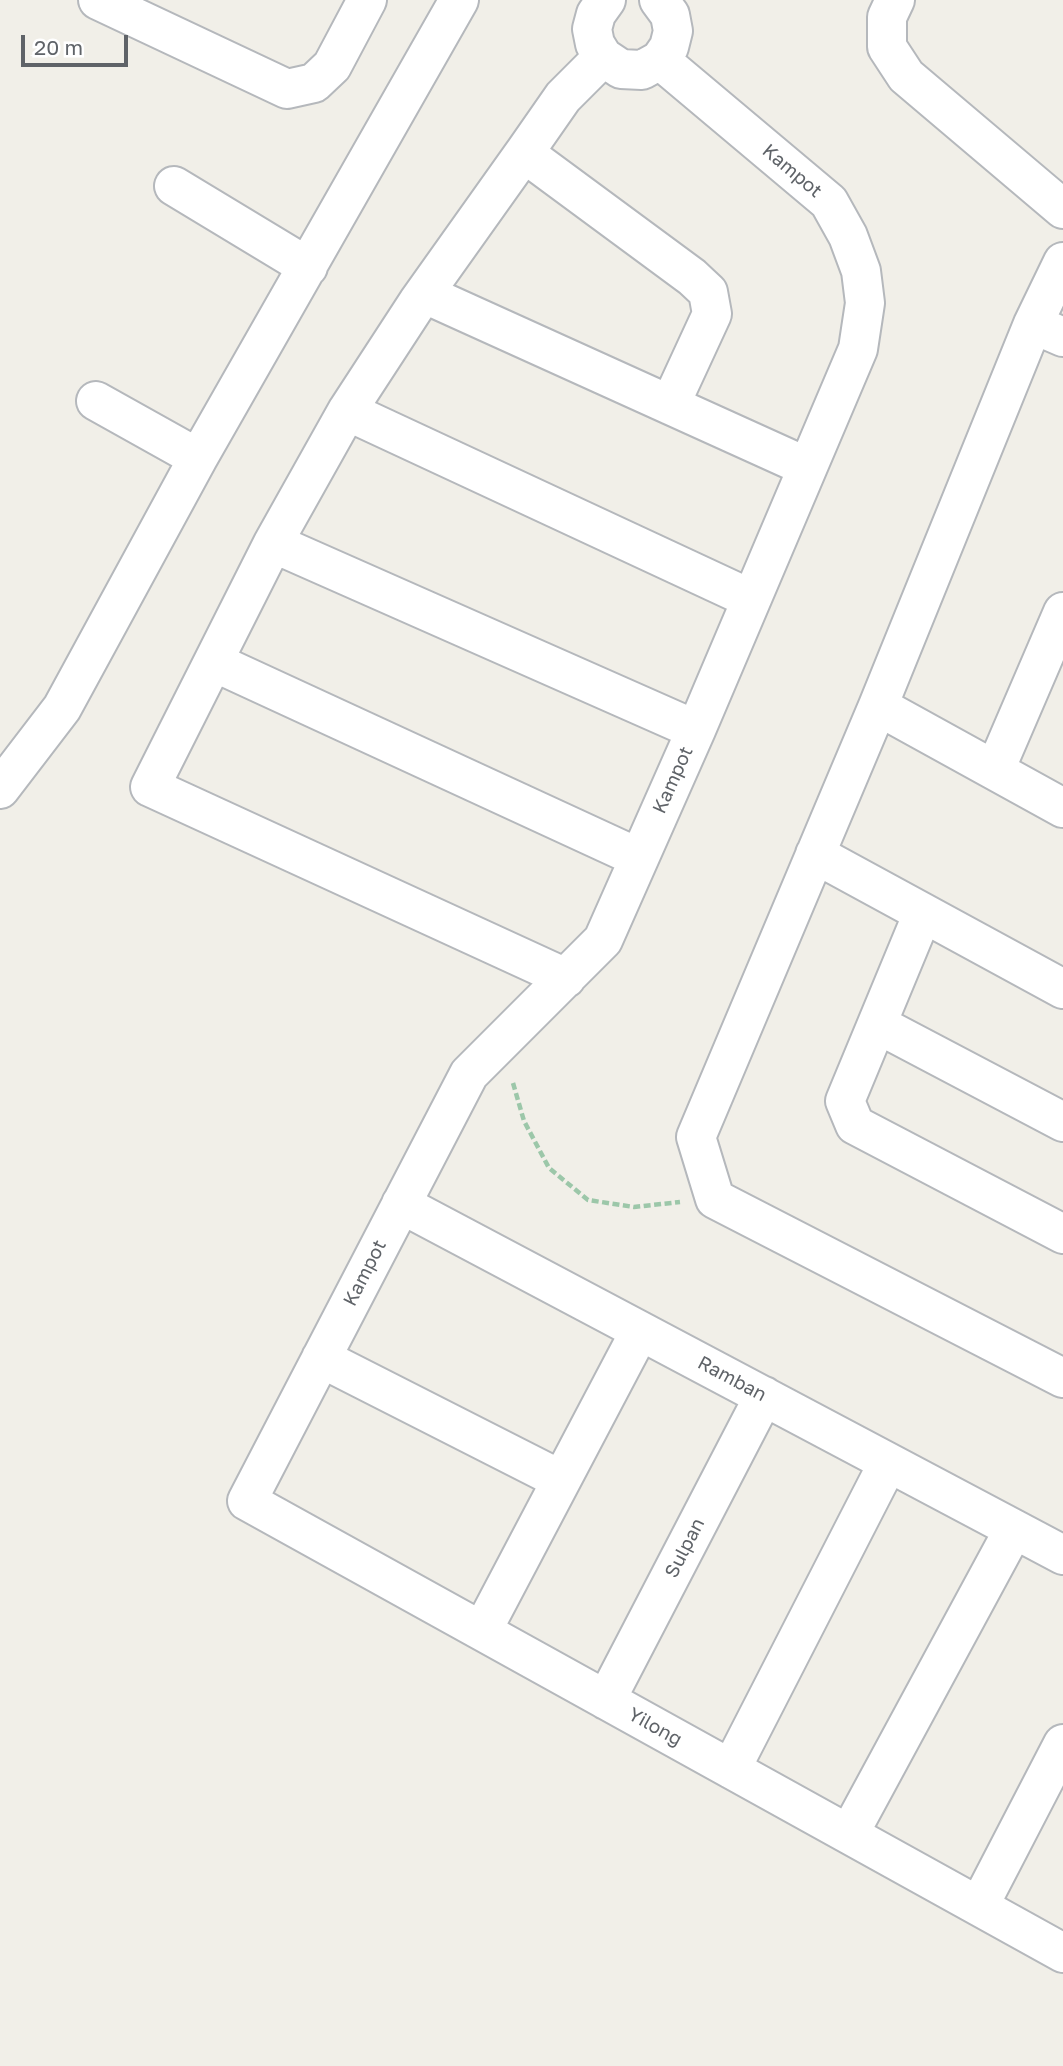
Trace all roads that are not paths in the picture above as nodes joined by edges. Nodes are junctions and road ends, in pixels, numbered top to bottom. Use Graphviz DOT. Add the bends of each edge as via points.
graph roads {
  1 [pos="98,0"];
  2 [pos="367,0"];
  3 [pos="459,0"];
  4 [pos="606,0"];
  5 [pos="659,0"];
  6 [pos="895,0"];
  7 [pos="603,57"];
  8 [pos="660,60"];
  9 [pos="524,153"];
  10 [pos="174,186"];
  11 [pos="1063,209"];
  12 [pos="1063,262"];
  13 [pos="308,267"];
  14 [pos="425,294"];
  15 [pos="1048,330"];
  16 [pos="96,401"];
  17 [pos="670,405"];
  18 [pos="347,411"];
  19 [pos="198,458"];
  20 [pos="807,467"];
  21 [pos="273,544"];
  22 [pos="751,599"];
  23 [pos="1063,612"];
  24 [pos="214,662"];
  25 [pos="878,706"];
  26 [pos="695,730"];
  27 [pos="995,771"];
  28 [pos="0,789"];
  29 [pos="1063,808"];
  30 [pos="815,854"];
  31 [pos="639,858"];
  32 [pos="923,913"];
  33 [pos="566,978"];
  34 [pos="1063,989"];
  35 [pos="877,1024"];
  36 [pos="1063,1122"];
  37 [pos="401,1204"];
  38 [pos="1063,1234"];
  39 [pos="640,1331"];
  40 [pos="321,1358"];
  41 [pos="1063,1378"];
  42 [pos="764,1396"];
  43 [pos="888,1462"];
  44 [pos="561,1480"];
  45 [pos="247,1501"];
  46 [pos="1014,1529"];
  47 [pos="1063,1555"];
  48 [pos="482,1631"];
  49 [pos="607,1700"];
  50 [pos="1063,1744"];
  51 [pos="731,1769"];
  52 [pos="849,1834"];
  53 [pos="979,1906"];
  54 [pos="1063,1953"];
  1 -- 2 [label="street" via="287,89 314,83 332,66"];
  3 -- 13 [label="street"];
  4 -- 7 [label="street" via="592,29"];
  5 -- 8 [label="street" via="670,15 673,31"];
  6 -- 11 [label="street" via="887,17 887,47 906,76"];
  7 -- 8 [label="street" via="621,69 642,70"];
  7 -- 9 [label="street" via="563,97"];
  8 -- 20 [label="street, Kampot" via="830,202 861,271 865,303 858,349"];
  9 -- 14 [label="street"];
  9 -- 17 [label="street" via="708,292 712,313"];
  10 -- 13 [label="street"];
  12 -- 15 [label="street"];
  13 -- 19 [label="street"];
  14 -- 17 [label="street"];
  14 -- 18 [label="street"];
  15 -- 25 [label="street"];
  16 -- 19 [label="street"];
  17 -- 20 [label="street"];
  18 -- 21 [label="street"];
  18 -- 22 [label="street"];
  19 -- 28 [label="street" via="62,708"];
  20 -- 22 [label="street, Kampot"];
  21 -- 24 [label="street"];
  21 -- 26 [label="street"];
  22 -- 26 [label="street, Kampot"];
  23 -- 27 [label="street"];
  24 -- 31 [label="street"];
  24 -- 33 [label="street" via="150,787"];
  25 -- 27 [label="street"];
  25 -- 30 [label="street"];
  26 -- 31 [label="street, Kampot"];
  27 -- 29 [label="street"];
  30 -- 32 [label="street"];
  30 -- 41 [label="street" via="696,1137 715,1199"];
  31 -- 33 [label="street, Kampot" via="603,940"];
  32 -- 34 [label="street"];
  32 -- 35 [label="street"];
  33 -- 37 [label="street, Kampot" via="470,1074"];
  35 -- 36 [label="street"];
  35 -- 38 [label="street" via="845,1101 855,1125"];
  37 -- 39 [label="street, Ramban"];
  37 -- 40 [label="street, Kampot"];
  39 -- 42 [label="street, Ramban"];
  39 -- 44 [label="street"];
  40 -- 44 [label="street"];
  40 -- 45 [label="street, Kampot"];
  42 -- 43 [label="street, Ramban"];
  42 -- 49 [label="street, Sulpan"];
  43 -- 46 [label="street, Ramban"];
  43 -- 51 [label="street"];
  44 -- 48 [label="street"];
  45 -- 48 [label="street, Yilong"];
  46 -- 47 [label="street, Ramban"];
  46 -- 52 [label="street"];
  48 -- 49 [label="street, Yilong"];
  49 -- 51 [label="street, Yilong"];
  50 -- 53 [label="street"];
  51 -- 52 [label="street, Yilong"];
  52 -- 53 [label="street, Yilong"];
  53 -- 54 [label="street, Yilong"];
}
